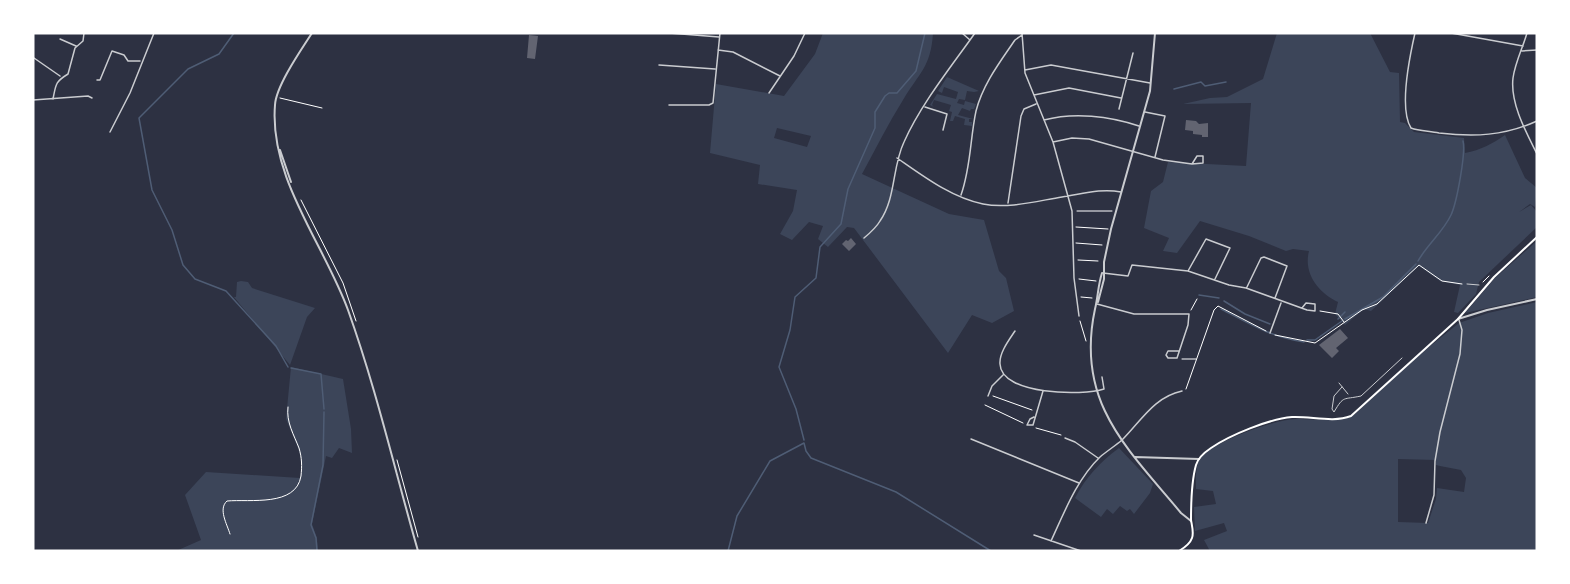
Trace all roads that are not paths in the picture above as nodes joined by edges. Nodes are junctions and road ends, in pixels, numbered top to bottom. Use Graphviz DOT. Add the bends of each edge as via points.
graph roads {
  1 [pos="84,33"];
  2 [pos="154,33"];
  3 [pos="312,33"];
  4 [pos="669,33"];
  5 [pos="720,33"];
  6 [pos="805,33"];
  7 [pos="962,33"];
  8 [pos="975,33"];
  9 [pos="1155,33"];
  10 [pos="1415,33"];
  11 [pos="1451,33"];
  12 [pos="1527,33"];
  13 [pos="1022,34"];
  14 [pos="719,37"];
  15 [pos="60,39"];
  16 [pos="970,40"];
  17 [pos="76,46"];
  18 [pos="1523,46"];
  19 [pos="718,50"];
  20 [pos="1537,50"];
  21 [pos="1521,51"];
  22 [pos="1133,53"];
  23 [pos="34,58"];
  24 [pos="141,61"];
  25 [pos="659,65"];
  26 [pos="716,69"];
  27 [pos="1024,70"];
  28 [pos="780,76"];
  29 [pos="60,77"];
  30 [pos="1127,78"];
  31 [pos="97,80"];
  32 [pos="1151,83"];
  33 [pos="769,93"];
  34 [pos="1033,95"];
  35 [pos="92,98"];
  36 [pos="1121,98"];
  37 [pos="53,99"];
  38 [pos="33,100"];
  39 [pos="1036,104"];
  40 [pos="669,105"];
  41 [pos="924,106"];
  42 [pos="1119,109"];
  43 [pos="1144,112"];
  44 [pos="1043,120"];
  45 [pos="1537,121"];
  46 [pos="1140,126"];
  47 [pos="1524,127"];
  48 [pos="943,130"];
  49 [pos="110,132"];
  50 [pos="1053,142"];
  51 [pos="1134,150"];
  52 [pos="1537,154"];
  53 [pos="897,158"];
  54 [pos="1155,158"];
  55 [pos="1192,164"];
  56 [pos="1122,192"];
  57 [pos="961,196"];
  58 [pos="1069,196"];
  59 [pos="1008,204"];
  60 [pos="1537,237"];
  61 [pos="864,238"];
  62 [pos="1188,271"];
  63 [pos="1102,273"];
  64 [pos="1215,279"];
  65 [pos="1467,284"];
  66 [pos="1479,285"];
  67 [pos="1246,288"];
  68 [pos="1275,299"];
  69 [pos="1537,299"];
  70 [pos="1281,301"];
  71 [pos="1096,304"];
  72 [pos="1302,308"];
  73 [pos="1079,316"];
  74 [pos="1458,319"];
  75 [pos="1015,331"];
  76 [pos="1270,333"];
  77 [pos="1179,351"];
  78 [pos="1402,358"];
  79 [pos="1004,375"];
  80 [pos="1102,377"];
  81 [pos="1339,383"];
  82 [pos="1342,387"];
  83 [pos="1043,390"];
  84 [pos="1182,391"];
  85 [pos="1096,392"];
  86 [pos="988,395"];
  87 [pos="1348,396"];
  88 [pos="1334,412"];
  89 [pos="1034,417"];
  90 [pos="1335,419"];
  91 [pos="1065,438"];
  92 [pos="971,439"];
  93 [pos="1121,440"];
  94 [pos="1135,457"];
  95 [pos="1099,458"];
  96 [pos="1199,459"];
  97 [pos="1079,483"];
  98 [pos="1191,521"];
  99 [pos="1426,523"];
  100 [pos="1034,535"];
  101 [pos="1050,541"];
  102 [pos="418,551"];
  103 [pos="1081,551"];
  104 [pos="1179,551"];
  1 -- 17 [label="street" via="83,41"];
  2 -- 24 [label="street"];
  3 -- 102 [label="street" via="276,97 274,120 279,148 285,173 347,309"];
  4 -- 14 [label="street"];
  5 -- 14 [label="street"];
  6 -- 28 [label="street"];
  7 -- 16 [label="street"];
  8 -- 16 [label="street"];
  9 -- 32 [label="street"];
  10 -- 47 [label="street" via="1406,91 1411,128 1475,135"];
  11 -- 18 [label="street"];
  12 -- 18 [label="street"];
  13 -- 27 [label="street"];
  13 -- 57 [label="street" via="994,71 979,103"];
  14 -- 19 [label="street"];
  15 -- 17 [label="street"];
  16 -- 41 [label="street"];
  17 -- 29 [label="street" via="69,71"];
  18 -- 21 [label="street"];
  19 -- 26 [label="street"];
  19 -- 28 [label="street" via="733,52"];
  20 -- 21 [label="street"];
  21 -- 47 [label="street" via="1513,83"];
  22 -- 30 [label="street"];
  23 -- 29 [label="street"];
  24 -- 31 [label="street" via="128,61 112,51"];
  24 -- 49 [label="street"];
  25 -- 26 [label="street"];
  26 -- 40 [label="street" via="713,104"];
  27 -- 30 [label="street" via="1051,65"];
  27 -- 34 [label="street"];
  28 -- 33 [label="street"];
  29 -- 37 [label="street"];
  30 -- 32 [label="street"];
  30 -- 36 [label="street"];
  32 -- 43 [label="street"];
  34 -- 36 [label="street" via="1069,88"];
  34 -- 39 [label="street"];
  35 -- 37 [label="street"];
  36 -- 42 [label="street"];
  37 -- 38 [label="street"];
  39 -- 44 [label="street"];
  39 -- 59 [label="street" via="1024,109 1021,116"];
  41 -- 48 [label="street" via="947,114"];
  41 -- 53 [label="street"];
  43 -- 46 [label="street"];
  43 -- 54 [label="street" via="1164,116"];
  44 -- 46 [label="street" via="1078,116"];
  44 -- 50 [label="street"];
  45 -- 47 [label="street"];
  46 -- 51 [label="street"];
  47 -- 52 [label="street"];
  50 -- 51 [label="street" via="1089,139"];
  50 -- 58 [label="street"];
  51 -- 54 [label="street"];
  51 -- 56 [label="street"];
  53 -- 57 [label="street" via="933,183"];
  53 -- 61 [label="street" via="884,215"];
  54 -- 55 [label="street"];
  56 -- 58 [label="street" via="1103,190"];
  56 -- 63 [label="street"];
  57 -- 59 [label="street" via="982,204"];
  58 -- 59 [label="street"];
  58 -- 73 [label="street"];
  60 -- 74 [label="main road" via="1494,277"];
  62 -- 63 [label="street" via="1132,265 1128,276"];
  62 -- 64 [label="street"];
  62 -- 64 [label="street" via="1206,239 1230,248"];
  63 -- 71 [label="street"];
  63 -- 71 [label="street" via="1104,279"];
  64 -- 67 [label="street"];
  65 -- 66 [label="lane"];
  67 -- 68 [label="street"];
  67 -- 68 [label="street" via="1261,258 1289,266"];
  68 -- 70 [label="street"];
  69 -- 74 [label="street"];
  70 -- 72 [label="street"];
  70 -- 76 [label="street"];
  71 -- 77 [label="street" via="1134,314 1189,314"];
  71 -- 85 [label="street" via="1090,345"];
  72 -- 72 [label="street" via="1315,311 1315,304 1306,303"];
  74 -- 90 [label="main road" via="1356,412"];
  74 -- 99 [label="street" via="1462,330 1460,354 1442,426 1434,495"];
  75 -- 79 [label="street" via="1000,358"];
  77 -- 77 [label="street" via="1177,358 1166,355 1168,351"];
  78 -- 87 [label="lane" via="1360,396"];
  79 -- 83 [label="street"];
  79 -- 86 [label="street"];
  80 -- 85 [label="street" via="1104,389"];
  81 -- 82 [label="lane"];
  82 -- 87 [label="lane"];
  82 -- 88 [label="lane" via="1332,399"];
  83 -- 85 [label="street"];
  83 -- 89 [label="street"];
  84 -- 93 [label="street" via="1161,399"];
  85 -- 93 [label="street"];
  87 -- 88 [label="lane" via="1338,402"];
  88 -- 90 [label="lane"];
  89 -- 89 [label="street" via="1033,425 1028,426 1030,419"];
  90 -- 96 [label="main road" via="1279,419 1240,433 1210,448"];
  91 -- 95 [label="street"];
  92 -- 97 [label="street"];
  93 -- 94 [label="street"];
  93 -- 95 [label="street"];
  94 -- 96 [label="street"];
  94 -- 98 [label="street"];
  95 -- 97 [label="street"];
  96 -- 98 [label="main road"];
  97 -- 101 [label="street"];
  98 -- 104 [label="main road" via="1192,538"];
  100 -- 101 [label="street"];
  101 -- 103 [label="street"];
}
